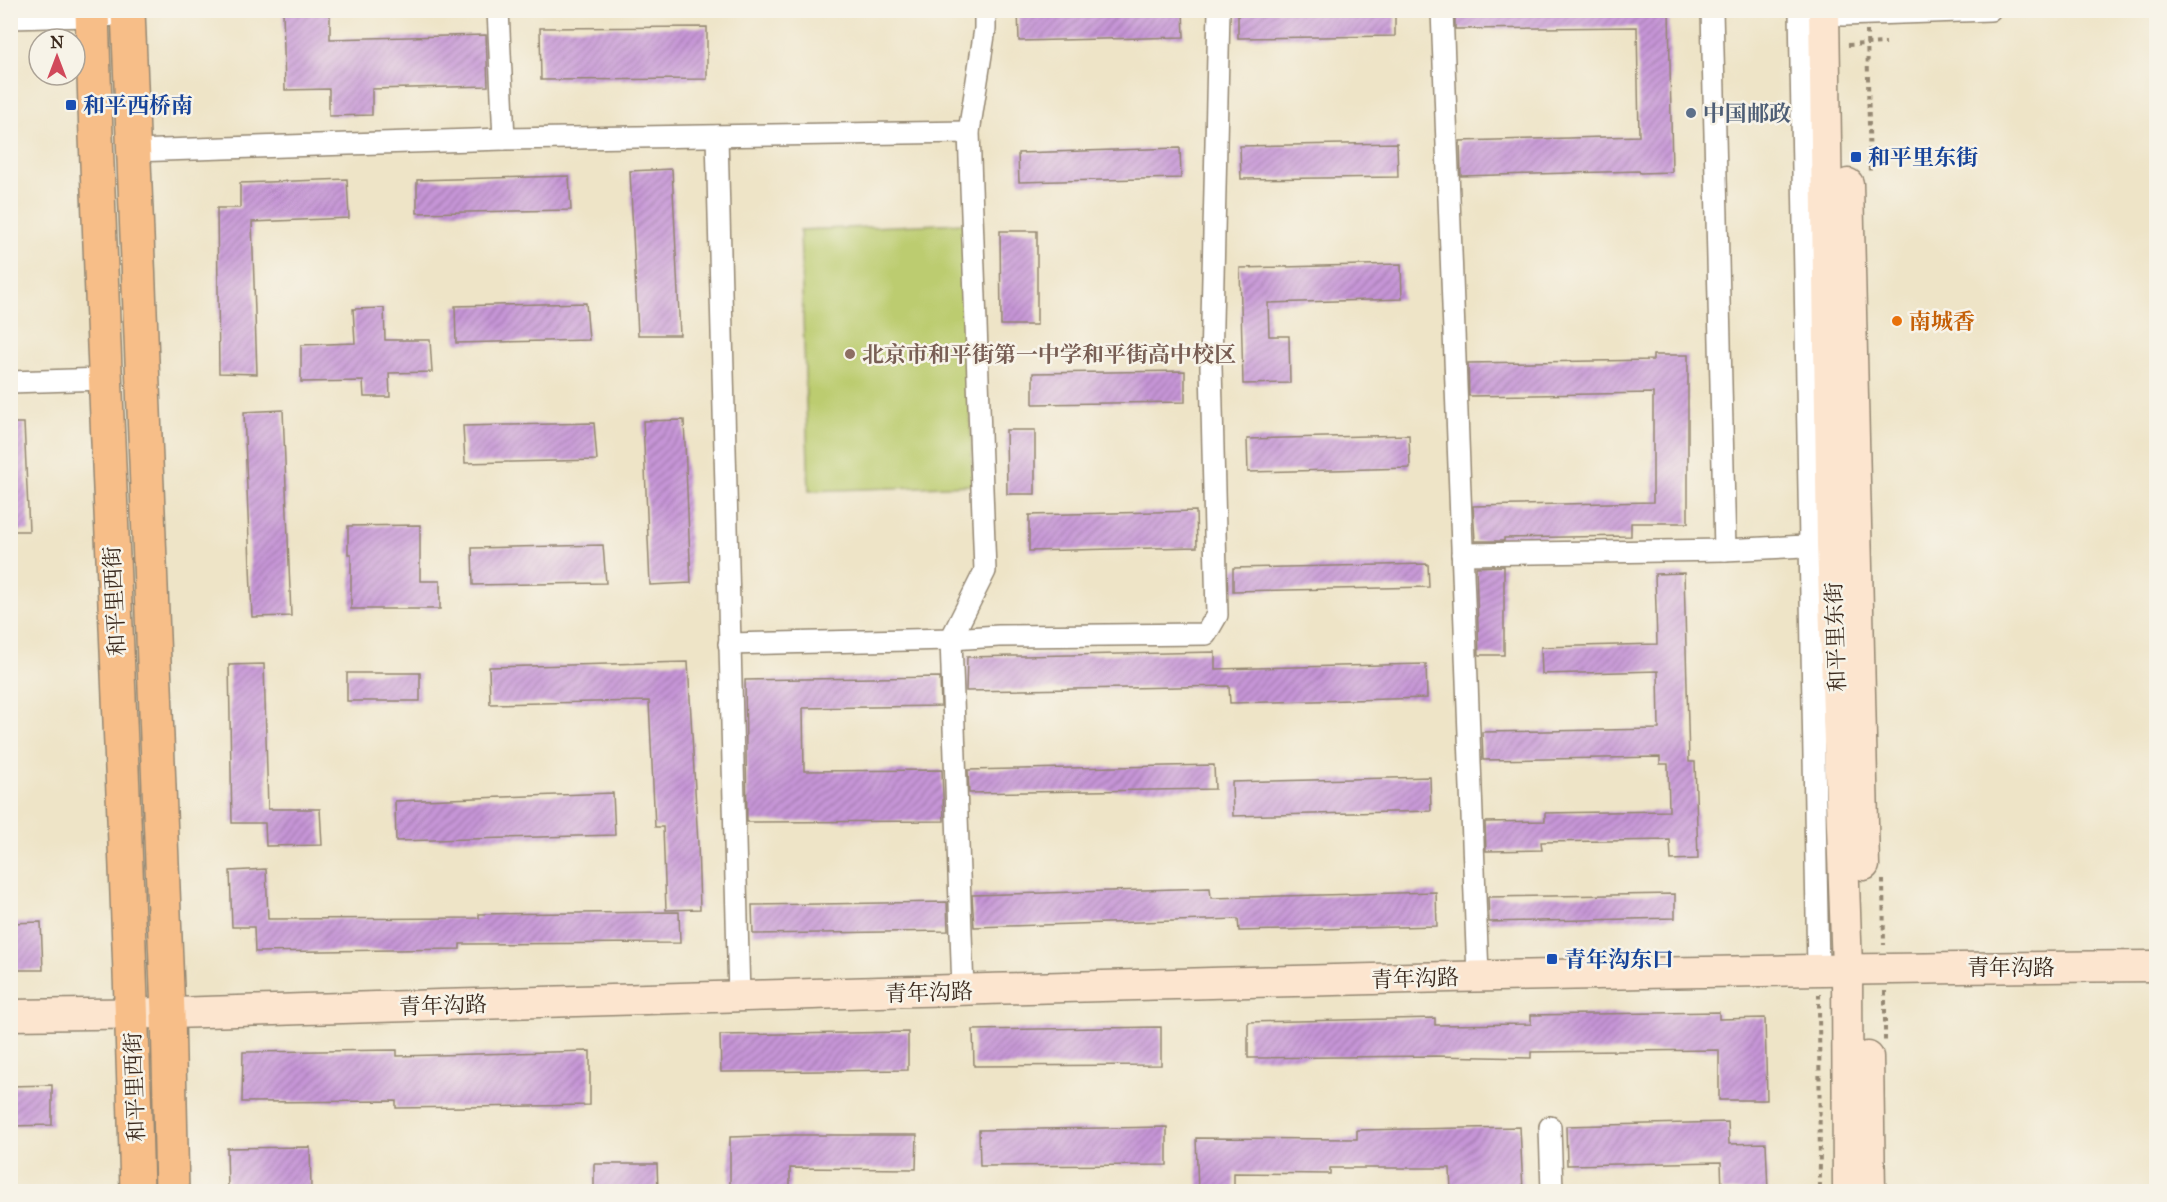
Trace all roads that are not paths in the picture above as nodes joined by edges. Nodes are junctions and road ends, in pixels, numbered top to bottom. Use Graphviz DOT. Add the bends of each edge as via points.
graph roads {
  1 [pos="498,10"];
  2 [pos="985,10"];
  3 [pos="1219,10"];
  4 [pos="1442,10"];
  5 [pos="1712,10"];
  6 [pos="1800,10"];
  7 [pos="1989,10"];
  8 [pos="1837,12"];
  9 [pos="92,13"];
  10 [pos="128,13"];
  11 [pos="10,18"];
  12 [pos="969,132"];
  13 [pos="717,136"];
  14 [pos="504,139"];
  15 [pos="133,151"];
  16 [pos="104,379"];
  17 [pos="10,382"];
  18 [pos="1821,545"];
  19 [pos="1725,550"];
  20 [pos="1462,554"];
  21 [pos="951,639"];
  22 [pos="729,644"];
  23 [pos="2157,966"];
  24 [pos="1844,968"];
  25 [pos="1478,976"];
  26 [pos="963,991"];
  27 [pos="739,997"];
  28 [pos="132,1013"];
  29 [pos="168,1013"];
  30 [pos="10,1015"];
  31 [pos="1550,1127"];
  32 [pos="137,1191"];
  33 [pos="172,1191"];
  34 [pos="1552,1191"];
  35 [pos="1848,1191"];
  36 [pos="1870,1191"];
  1 -- 14 [label="street"];
  2 -- 12 [label="street"];
  3 -- 21 [label="street" via="1211,366 1218,615 1206,634"];
  4 -- 20 [label="street"];
  5 -- 19 [label="street"];
  6 -- 18 [label="street"];
  7 -- 8 [label="street"];
  8 -- 18 [label="street, 和平里东街"];
  8 -- 24 [label="street, 和平里东街"];
  9 -- 10 [label="street"];
  9 -- 11 [label="street"];
  9 -- 16 [label="main road, 和平里西街"];
  10 -- 15 [label="main road, 和平里西街"];
  12 -- 13 [label="street"];
  12 -- 21 [label="street" via="985,571"];
  13 -- 14 [label="street"];
  13 -- 22 [label="street"];
  14 -- 15 [label="street"];
  15 -- 29 [label="main road, 和平里西街"];
  16 -- 17 [label="street"];
  16 -- 28 [label="main road, 和平里西街"];
  18 -- 19 [label="street"];
  18 -- 24 [label="street, 和平里东街"];
  19 -- 20 [label="street"];
  20 -- 25 [label="street"];
  21 -- 22 [label="street"];
  21 -- 26 [label="street"];
  22 -- 27 [label="street"];
  23 -- 24 [label="street, 青年沟路"];
  24 -- 25 [label="street, 青年沟路"];
  24 -- 35 [label="street, 和平里东街"];
  24 -- 36 [label="street, 和平里东街"];
  25 -- 26 [label="street, 青年沟路"];
  26 -- 27 [label="street, 青年沟路"];
  27 -- 29 [label="street, 青年沟路"];
  28 -- 29 [label="street, 青年沟路"];
  28 -- 30 [label="street, 青年沟路"];
  28 -- 32 [label="main road, 和平里西街"];
  29 -- 33 [label="main road, 和平里西街"];
  31 -- 34 [label="street"];
}
